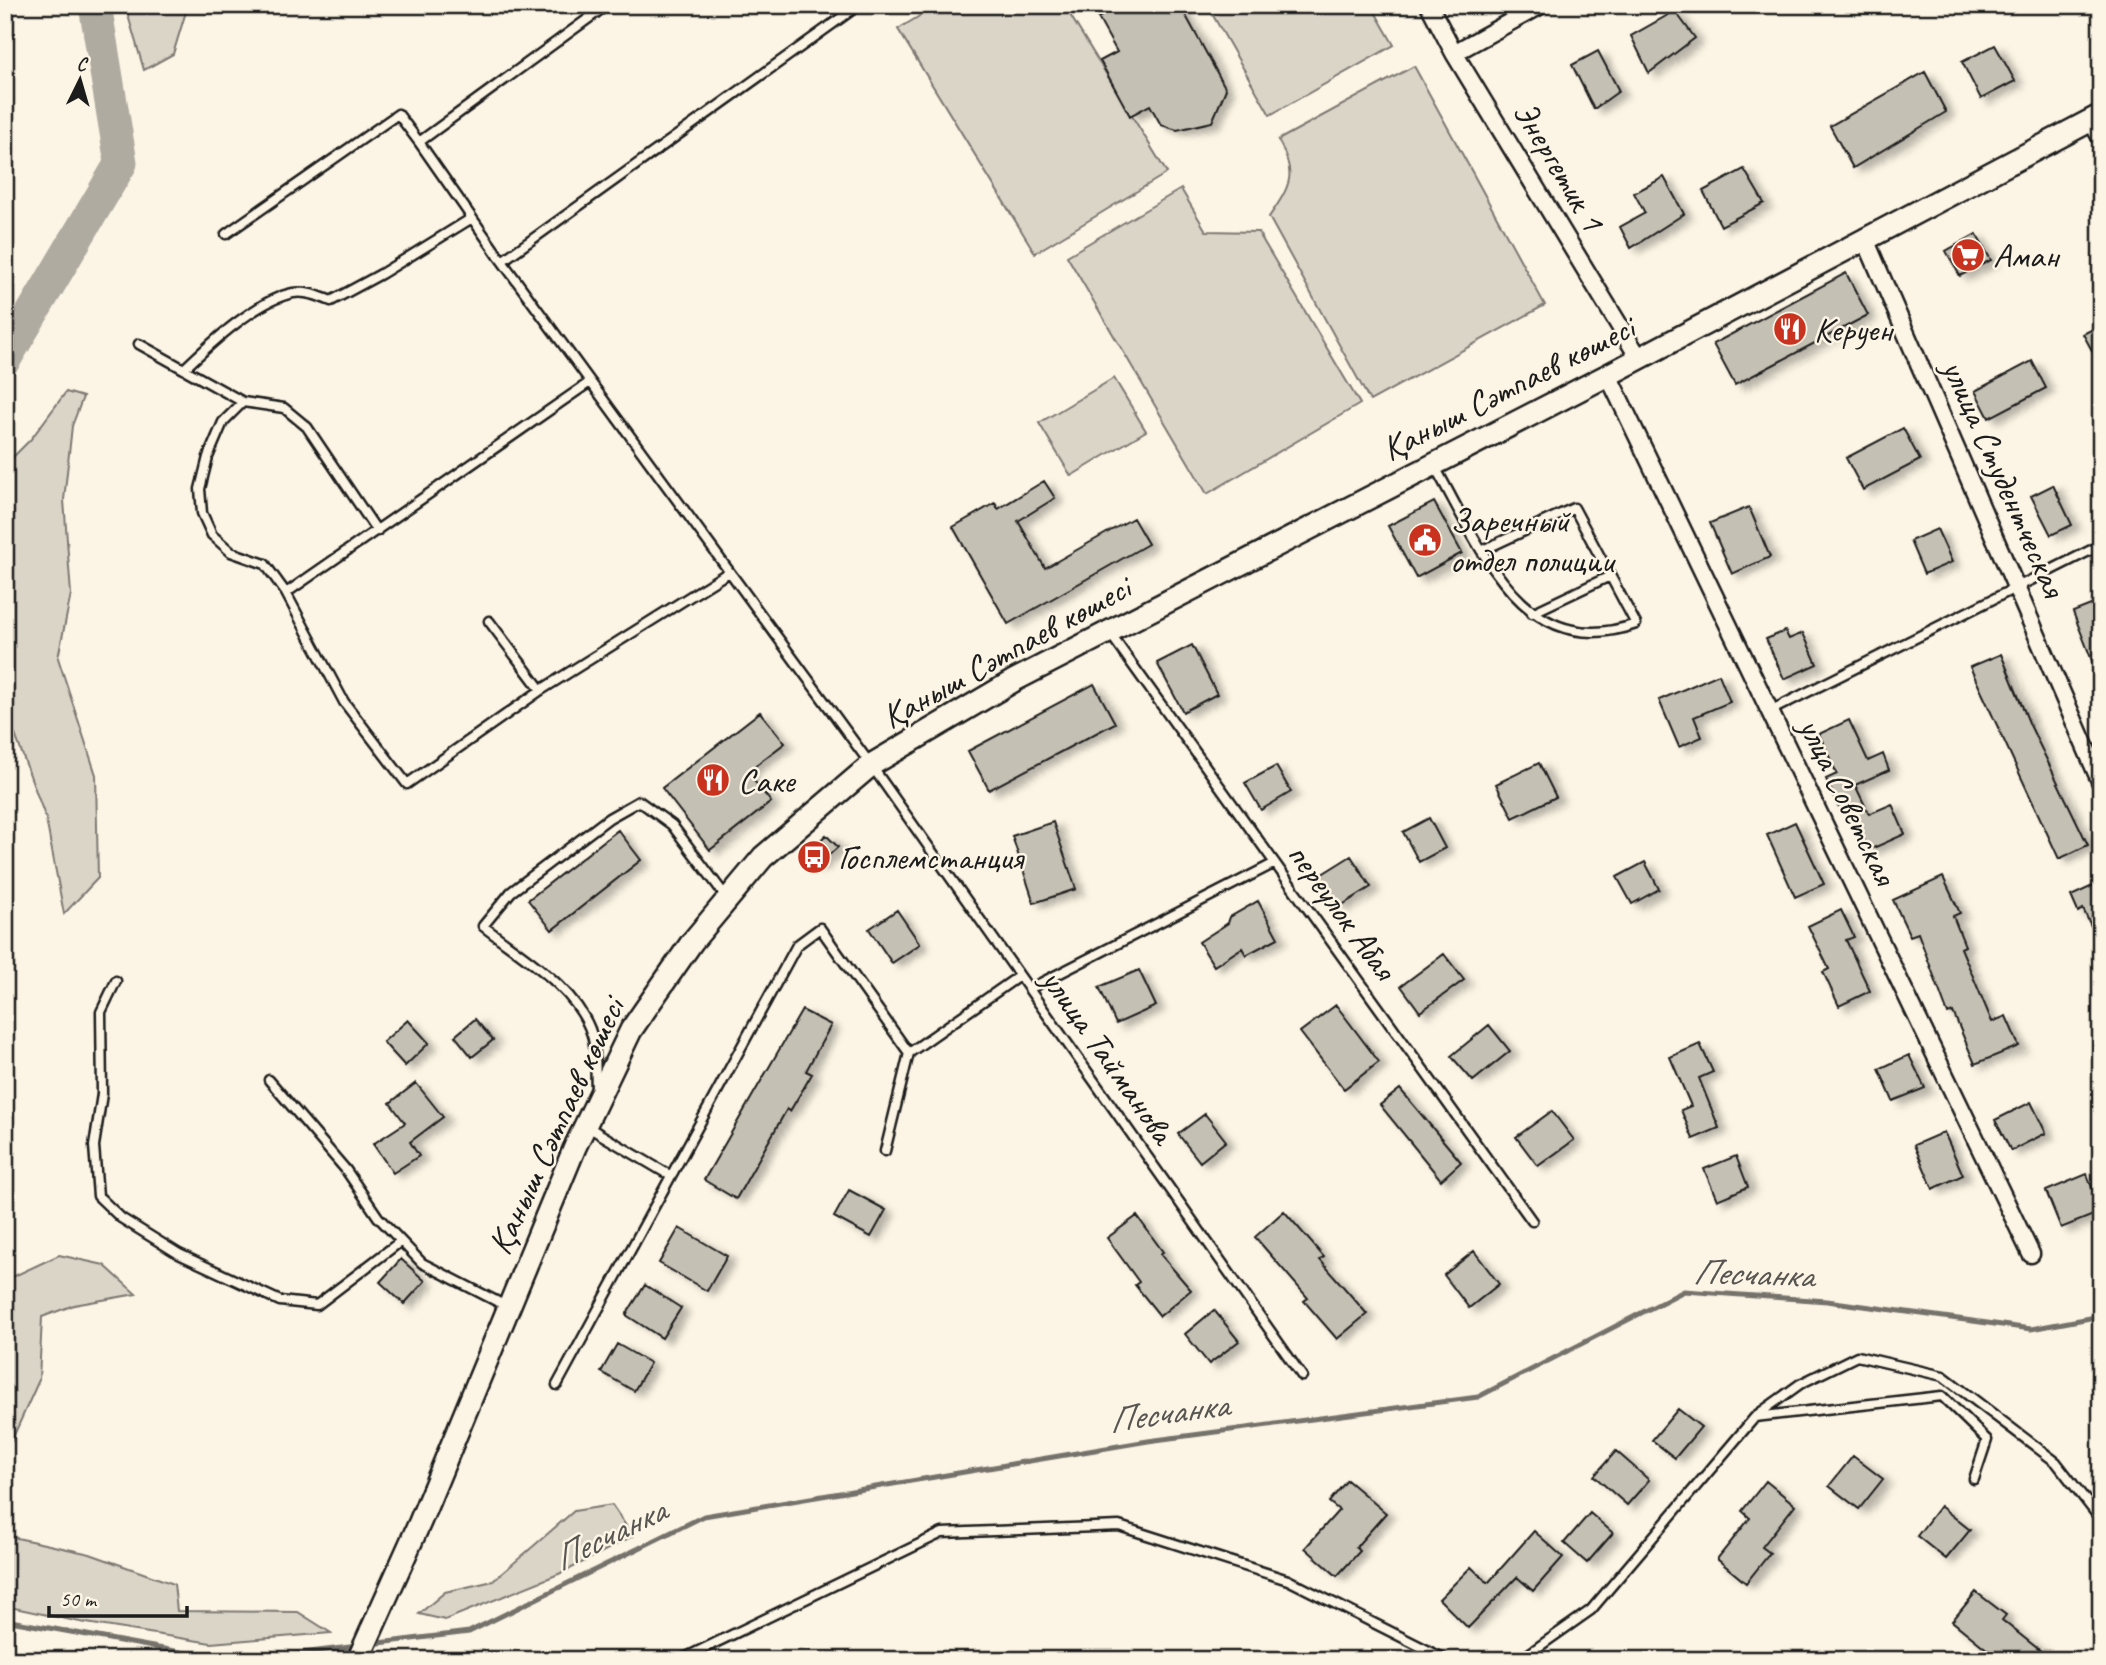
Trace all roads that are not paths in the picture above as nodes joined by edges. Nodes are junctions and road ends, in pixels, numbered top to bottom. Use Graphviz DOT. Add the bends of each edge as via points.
graph roads {
  1 [pos="607,5"];
  2 [pos="859,5"];
  3 [pos="1429,5"];
  4 [pos="1542,5"];
  5 [pos="1454,53"];
  6 [pos="2098,124"];
  7 [pos="419,142"];
  8 [pos="472,218"];
  9 [pos="226,234"];
  10 [pos="1865,239"];
  11 [pos="502,261"];
  12 [pos="139,344"];
  13 [pos="1639,358"];
  14 [pos="184,369"];
  15 [pos="1608,375"];
  16 [pos="590,382"];
  17 [pos="243,402"];
  18 [pos="1433,465"];
  19 [pos="377,531"];
  20 [pos="2101,545"];
  21 [pos="1483,550"];
  22 [pos="729,572"];
  23 [pos="1610,576"];
  24 [pos="2017,587"];
  25 [pos="286,593"];
  26 [pos="1532,613"];
  27 [pos="489,621"];
  28 [pos="1109,632"];
  29 [pos="541,690"];
  30 [pos="1770,712"];
  31 [pos="871,765"];
  32 [pos="2101,783"];
  33 [pos="1275,863"];
  34 [pos="728,899"];
  35 [pos="1019,975"];
  36 [pos="116,981"];
  37 [pos="1029,989"];
  38 [pos="909,1053"];
  39 [pos="269,1080"];
  40 [pos="596,1102"];
  41 [pos="585,1125"];
  42 [pos="885,1151"];
  43 [pos="671,1176"];
  44 [pos="1532,1221"];
  45 [pos="401,1241"];
  46 [pos="2031,1255"];
  47 [pos="509,1307"];
  48 [pos="1302,1376"];
  49 [pos="557,1385"];
  50 [pos="1755,1417"];
  51 [pos="1974,1479"];
  52 [pos="2101,1520"];
  53 [pos="358,1660"];
  54 [pos="680,1660"];
  55 [pos="1447,1660"];
  56 [pos="1520,1660"];
  1 -- 7 [label="lane"];
  2 -- 11 [label="lane"];
  3 -- 5 [label="street, Энергетик 1"];
  4 -- 5 [label="street"];
  5 -- 13 [label="street, Энергетик 1"];
  6 -- 10 [label="street, Қаныш Сәтпаев көшесі"];
  7 -- 8 [label="lane, улица Тайманова"];
  7 -- 9 [label="lane, улица Тайманова" via="398,114"];
  8 -- 11 [label="lane, улица Тайманова"];
  8 -- 14 [label="lane" via="331,300 293,293 256,311 221,334"];
  10 -- 13 [label="street, Қаныш Сәтпаев көшесі"];
  10 -- 24 [label="street, улица Студентческая"];
  11 -- 16 [label="lane, улица Тайманова"];
  12 -- 14 [label="lane"];
  13 -- 15 [label="street, Қаныш Сәтпаев көшесі"];
  14 -- 17 [label="lane"];
  15 -- 18 [label="street, Қаныш Сәтпаев көшесі"];
  15 -- 30 [label="street, улца Советская"];
  16 -- 19 [label="lane"];
  16 -- 22 [label="lane, улица Тайманова"];
  17 -- 19 [label="lane" via="285,408 307,426"];
  17 -- 25 [label="lane" via="223,422 208,457 201,489 202,513 212,535 231,552 265,564"];
  18 -- 21 [label="lane"];
  18 -- 28 [label="street, Қаныш Сәтпаев көшесі"];
  19 -- 25 [label="lane"];
  20 -- 24 [label="lane"];
  21 -- 23 [label="lane" via="1574,508"];
  21 -- 26 [label="lane"];
  22 -- 29 [label="lane"];
  22 -- 31 [label="lane, улица Тайманова"];
  23 -- 26 [label="lane"];
  23 -- 26 [label="lane" via="1636,624 1615,632 1587,634 1549,624"];
  24 -- 30 [label="lane"];
  24 -- 32 [label="street, улица Студентческая"];
  25 -- 29 [label="lane" via="344,702 407,784"];
  27 -- 29 [label="lane"];
  28 -- 31 [label="street, Қаныш Сәтпаев көшесі" via="1015,680"];
  28 -- 33 [label="lane, переулок Абая"];
  30 -- 46 [label="street, улца Советская"];
  31 -- 34 [label="street, Қаныш Сәтпаев көшесі" via="763,857"];
  31 -- 35 [label="lane, улица Тайманова"];
  33 -- 37 [label="lane"];
  33 -- 44 [label="lane, переулок Абая"];
  34 -- 40 [label="street, Қаныш Сәтпаев көшесі" via="631,1030"];
  34 -- 40 [label="lane" via="672,825 639,801 609,818 511,892 483,926 582,1010 593,1037"];
  35 -- 37 [label="lane, улица Тайманова"];
  35 -- 38 [label="lane"];
  36 -- 45 [label="lane" via="101,1012 102,1094 94,1146 97,1196 121,1218 179,1254 280,1301 317,1305"];
  37 -- 48 [label="lane, улица Тайманова"];
  38 -- 42 [label="lane"];
  38 -- 43 [label="lane" via="820,928 797,945"];
  39 -- 45 [label="lane"];
  40 -- 41 [label="street, Қаныш Сәтпаев көшесі"];
  41 -- 43 [label="lane"];
  41 -- 47 [label="street, Қаныш Сәтпаев көшесі"];
  43 -- 49 [label="lane"];
  45 -- 47 [label="lane" via="422,1263"];
  47 -- 53 [label="street, Қаныш Сәтпаев көшесі"];
  50 -- 51 [label="lane" via="1942,1396 1987,1440"];
  50 -- 52 [label="lane" via="1800,1384 1857,1356 1943,1376 2056,1462"];
  50 -- 56 [label="lane" via="1591,1610"];
  54 -- 55 [label="lane" via="942,1533 1119,1527 1288,1580"];
}
